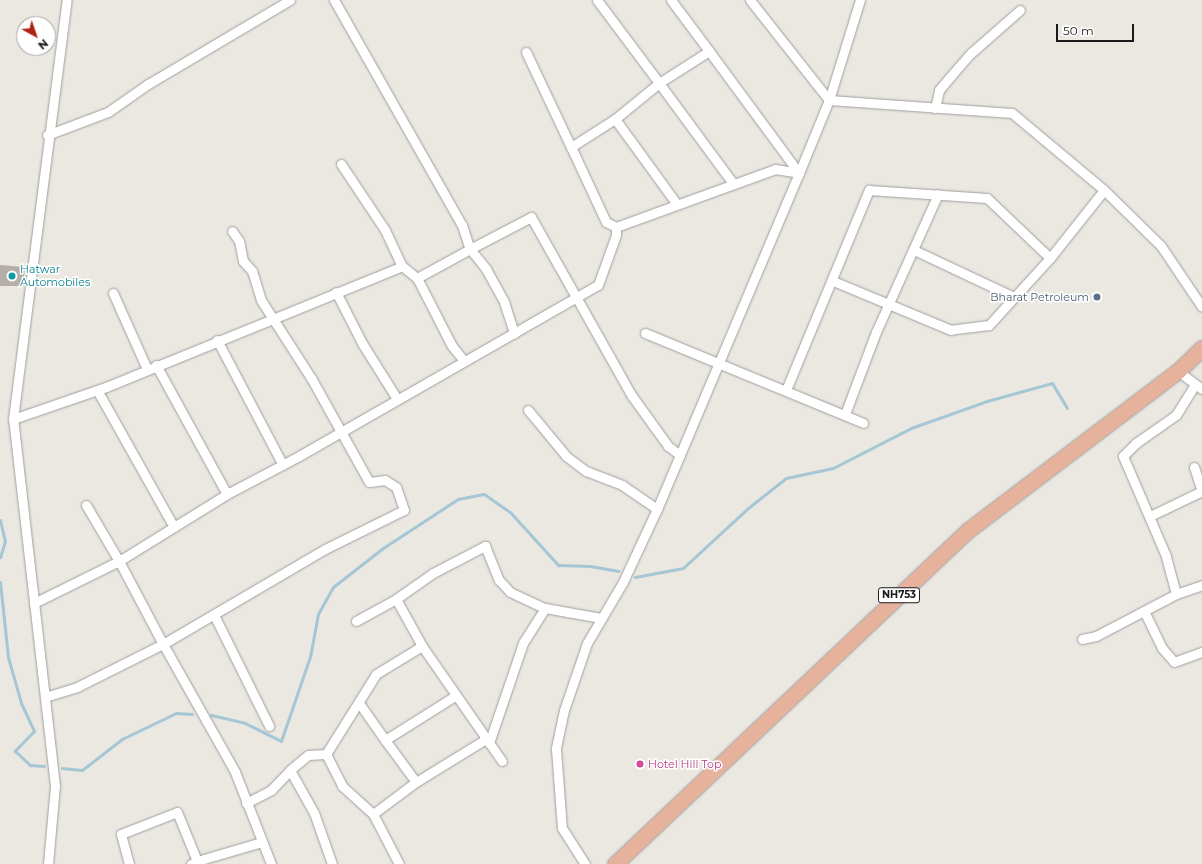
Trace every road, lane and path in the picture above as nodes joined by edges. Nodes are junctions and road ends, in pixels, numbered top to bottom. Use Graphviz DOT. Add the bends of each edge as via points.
graph roads {
  1 [pos="67,0"];
  2 [pos="290,0"];
  3 [pos="334,0"];
  4 [pos="597,0"];
  5 [pos="671,0"];
  6 [pos="750,0"];
  7 [pos="860,0"];
  8 [pos="1020,10"];
  9 [pos="709,51"];
  10 [pos="526,52"];
  11 [pos="659,83"];
  12 [pos="829,100"];
  13 [pos="935,108"];
  14 [pos="615,119"];
  15 [pos="47,135"];
  16 [pos="571,147"];
  17 [pos="341,164"];
  18 [pos="799,173"];
  19 [pos="732,182"];
  20 [pos="1104,190"];
  21 [pos="938,194"];
  22 [pos="676,203"];
  23 [pos="616,227"];
  24 [pos="232,231"];
  25 [pos="470,250"];
  26 [pos="914,250"];
  27 [pos="1050,258"];
  28 [pos="402,266"];
  29 [pos="417,278"];
  30 [pos="833,281"];
  31 [pos="336,292"];
  32 [pos="113,293"];
  33 [pos="1014,297"];
  34 [pos="575,298"];
  35 [pos="891,305"];
  36 [pos="1202,307"];
  37 [pos="272,319"];
  38 [pos="514,333"];
  39 [pos="645,333"];
  40 [pos="217,340"];
  41 [pos="1202,348"];
  42 [pos="464,361"];
  43 [pos="719,363"];
  44 [pos="156,365"];
  45 [pos="146,369"];
  46 [pos="1178,371"];
  47 [pos="1199,386"];
  48 [pos="97,390"];
  49 [pos="786,390"];
  50 [pos="396,399"];
  51 [pos="528,410"];
  52 [pos="845,414"];
  53 [pos="13,419"];
  54 [pos="863,423"];
  55 [pos="339,433"];
  56 [pos="680,455"];
  57 [pos="283,465"];
  58 [pos="1194,467"];
  59 [pos="1202,492"];
  60 [pos="227,494"];
  61 [pos="86,505"];
  62 [pos="658,509"];
  63 [pos="1150,516"];
  64 [pos="174,527"];
  65 [pos="119,561"];
  66 [pos="1202,585"];
  67 [pos="1176,594"];
  68 [pos="396,599"];
  69 [pos="34,603"];
  70 [pos="545,608"];
  71 [pos="1144,611"];
  72 [pos="214,616"];
  73 [pos="601,618"];
  74 [pos="356,621"];
  75 [pos="1082,640"];
  76 [pos="163,644"];
  77 [pos="422,646"];
  78 [pos="1202,652"];
  79 [pos="454,696"];
  80 [pos="45,697"];
  81 [pos="359,703"];
  82 [pos="269,726"];
  83 [pos="385,740"];
  84 [pos="488,741"];
  85 [pos="326,754"];
  86 [pos="502,761"];
  87 [pos="290,770"];
  88 [pos="416,782"];
  89 [pos="246,803"];
  90 [pos="373,814"];
  91 [pos="262,842"];
  92 [pos="194,862"];
  93 [pos="48,864"];
  94 [pos="129,864"];
  95 [pos="271,864"];
  96 [pos="332,864"];
  97 [pos="399,864"];
  98 [pos="585,864"];
  99 [pos="615,864"];
  1 -- 15 [label="street"];
  2 -- 15 [label="street" via="148,84 108,112"];
  3 -- 25 [label="street" via="462,225"];
  4 -- 11 [label="street"];
  5 -- 9 [label="street"];
  6 -- 12 [label="street"];
  7 -- 12 [label="street"];
  8 -- 13 [label="street" via="949,78 940,90"];
  9 -- 11 [label="street"];
  9 -- 18 [label="street"];
  10 -- 16 [label="street"];
  11 -- 14 [label="street"];
  11 -- 19 [label="street"];
  12 -- 13 [label="street"];
  12 -- 18 [label="street"];
  13 -- 20 [label="street" via="1012,113"];
  14 -- 16 [label="street"];
  14 -- 22 [label="street"];
  15 -- 53 [label="street"];
  16 -- 23 [label="street" via="606,222"];
  17 -- 28 [label="street" via="385,230"];
  18 -- 19 [label="street" via="775,169"];
  18 -- 43 [label="street"];
  19 -- 22 [label="street"];
  20 -- 27 [label="street"];
  20 -- 36 [label="street" via="1161,246"];
  21 -- 26 [label="street"];
  21 -- 27 [label="street" via="987,198"];
  21 -- 30 [label="street" via="869,190"];
  22 -- 23 [label="street"];
  23 -- 34 [label="street" via="616,235 598,285"];
  24 -- 37 [label="street" via="239,241 243,261 252,271 254,285"];
  25 -- 29 [label="street"];
  25 -- 34 [label="street" via="531,217"];
  25 -- 38 [label="street" via="486,269 504,302"];
  26 -- 33 [label="street"];
  26 -- 35 [label="street"];
  27 -- 33 [label="street"];
  28 -- 29 [label="street"];
  28 -- 31 [label="street"];
  29 -- 42 [label="street" via="452,346"];
  30 -- 35 [label="street"];
  30 -- 49 [label="street"];
  31 -- 37 [label="street"];
  31 -- 50 [label="street" via="362,343"];
  32 -- 45 [label="street"];
  33 -- 35 [label="street" via="989,325 951,330"];
  34 -- 38 [label="street"];
  34 -- 56 [label="street" via="632,396 668,446"];
  35 -- 52 [label="street" via="873,339"];
  37 -- 40 [label="street"];
  37 -- 55 [label="street" via="311,378"];
  38 -- 42 [label="street"];
  39 -- 43 [label="street"];
  40 -- 44 [label="street"];
  40 -- 57 [label="street"];
  41 -- 46 [label="highway, NH753"];
  42 -- 50 [label="street"];
  43 -- 49 [label="street"];
  43 -- 56 [label="street"];
  44 -- 45 [label="street"];
  44 -- 60 [label="street"];
  45 -- 48 [label="street"];
  46 -- 47 [label="street"];
  46 -- 99 [label="highway, NH753" via="967,531"];
  47 -- 63 [label="street" via="1176,415 1136,442 1124,456"];
  48 -- 53 [label="street"];
  48 -- 64 [label="street"];
  49 -- 52 [label="street"];
  50 -- 55 [label="street"];
  51 -- 62 [label="street" via="566,456 581,467 622,485"];
  52 -- 54 [label="street"];
  53 -- 69 [label="street"];
  55 -- 57 [label="street"];
  55 -- 72 [label="street" via="368,482 385,480 396,487 404,510 325,549"];
  56 -- 62 [label="street"];
  57 -- 60 [label="street"];
  58 -- 59 [label="street"];
  59 -- 63 [label="street"];
  60 -- 64 [label="street"];
  61 -- 65 [label="street"];
  62 -- 73 [label="street" via="623,582"];
  63 -- 67 [label="street" via="1166,556"];
  64 -- 65 [label="street" via="146,541"];
  65 -- 69 [label="street"];
  65 -- 76 [label="street"];
  66 -- 67 [label="street"];
  67 -- 71 [label="street"];
  68 -- 70 [label="street" via="433,572 485,546 502,584 510,592"];
  68 -- 74 [label="street"];
  68 -- 77 [label="street"];
  69 -- 80 [label="street"];
  70 -- 73 [label="street"];
  70 -- 84 [label="street" via="523,643"];
  71 -- 75 [label="street" via="1096,636"];
  71 -- 78 [label="street" via="1162,648 1174,662"];
  72 -- 76 [label="street"];
  72 -- 82 [label="street"];
  73 -- 98 [label="street" via="587,642 564,710 556,749 562,828"];
  76 -- 80 [label="street" via="77,687"];
  76 -- 89 [label="street" via="235,772"];
  77 -- 79 [label="street"];
  77 -- 81 [label="street" via="376,674"];
  79 -- 83 [label="street"];
  79 -- 84 [label="street"];
  80 -- 93 [label="street" via="55,786"];
  81 -- 83 [label="street"];
  81 -- 85 [label="street"];
  83 -- 88 [label="street"];
  84 -- 86 [label="street"];
  84 -- 88 [label="street"];
  85 -- 87 [label="street" via="308,755"];
  85 -- 90 [label="street" via="342,786"];
  87 -- 89 [label="street" via="271,790"];
  87 -- 96 [label="street" via="314,812"];
  88 -- 90 [label="street"];
  89 -- 91 [label="street"];
  90 -- 97 [label="street"];
  91 -- 92 [label="street"];
  91 -- 95 [label="street"];
  92 -- 94 [label="street" via="177,812 121,834"];
}
